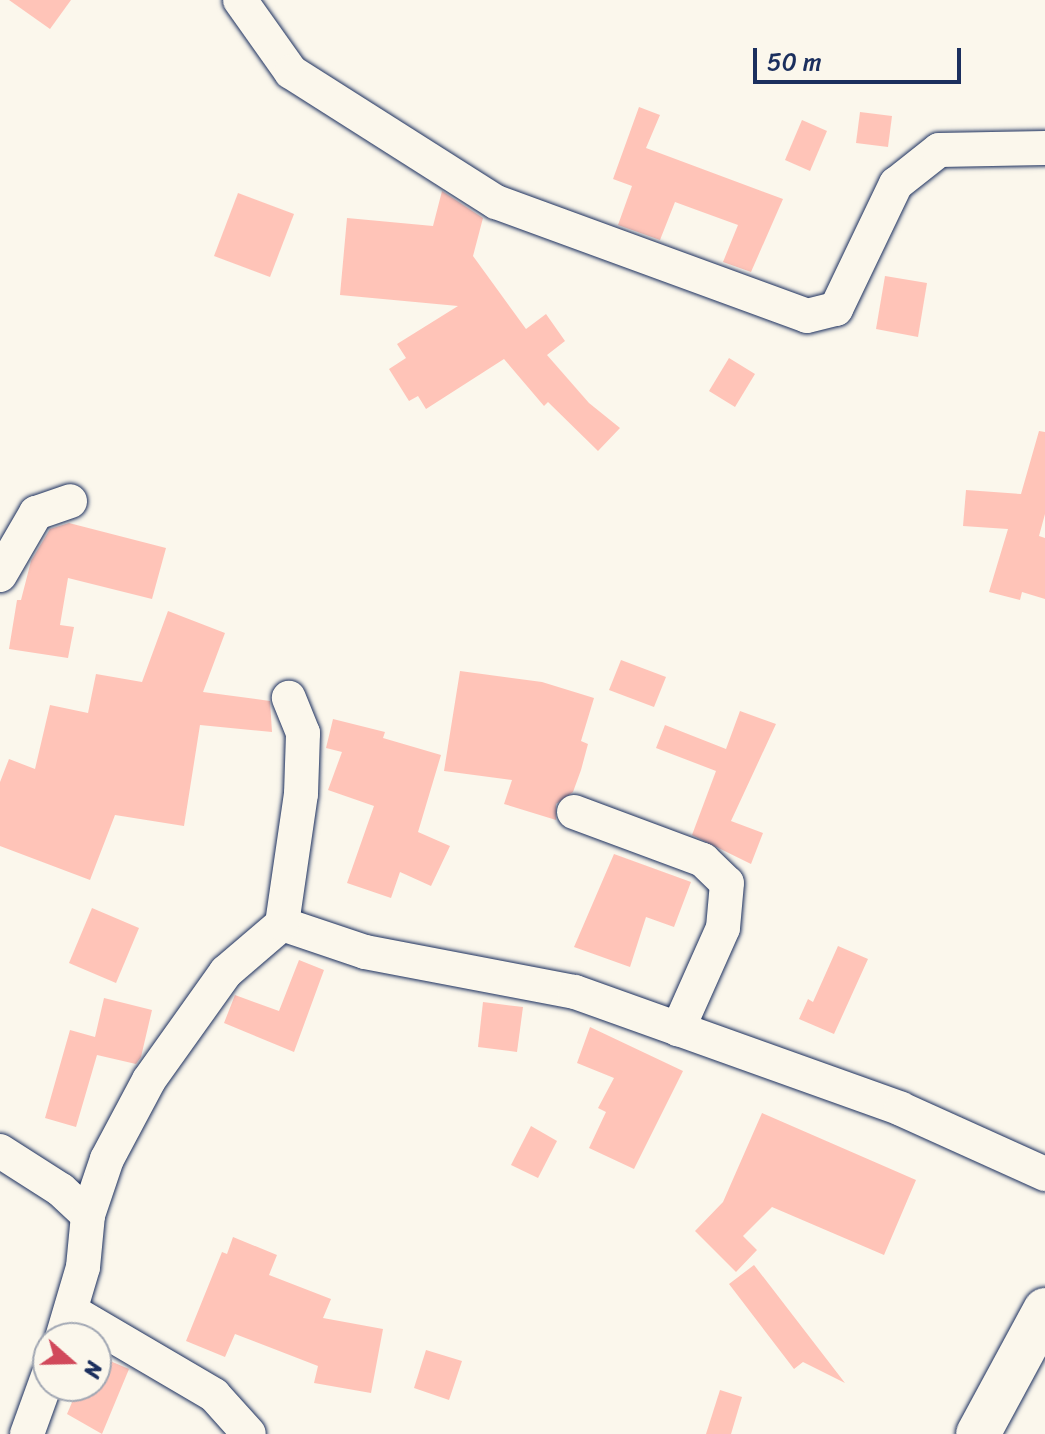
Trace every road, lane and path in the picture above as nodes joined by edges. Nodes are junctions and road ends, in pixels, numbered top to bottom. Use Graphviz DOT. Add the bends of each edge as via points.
graph roads {
  1 [pos="240,0"];
  2 [pos="1045,148"];
  3 [pos="70,501"];
  4 [pos="0,575"];
  5 [pos="289,698"];
  6 [pos="574,812"];
  7 [pos="282,924"];
  8 [pos="678,1029"];
  9 [pos="0,1151"];
  10 [pos="1045,1174"];
  11 [pos="88,1215"];
  12 [pos="1045,1310"];
  13 [pos="67,1322"];
  14 [pos="112,1347"];
  15 [pos="39,1402"];
  16 [pos="27,1434"];
  17 [pos="249,1434"];
  18 [pos="978,1434"];
  1 -- 2 [label="street" via="291,72 496,202 807,316 836,309 896,184 939,150"];
  3 -- 4 [label="street" via="36,513"];
  5 -- 7 [label="street" via="303,733 301,794"];
  6 -- 8 [label="street" via="703,860 727,883 723,928"];
  7 -- 8 [label="street" via="365,952 575,992"];
  7 -- 11 [label="street" via="226,972 149,1080 107,1159"];
  8 -- 10 [label="street" via="901,1109"];
  9 -- 11 [label="street" via="61,1190"];
  11 -- 13 [label="street" via="83,1267"];
  12 -- 18 [label="street"];
  14 -- 17 [label="street" via="214,1395"];
  15 -- 16 [label="street"];
}
